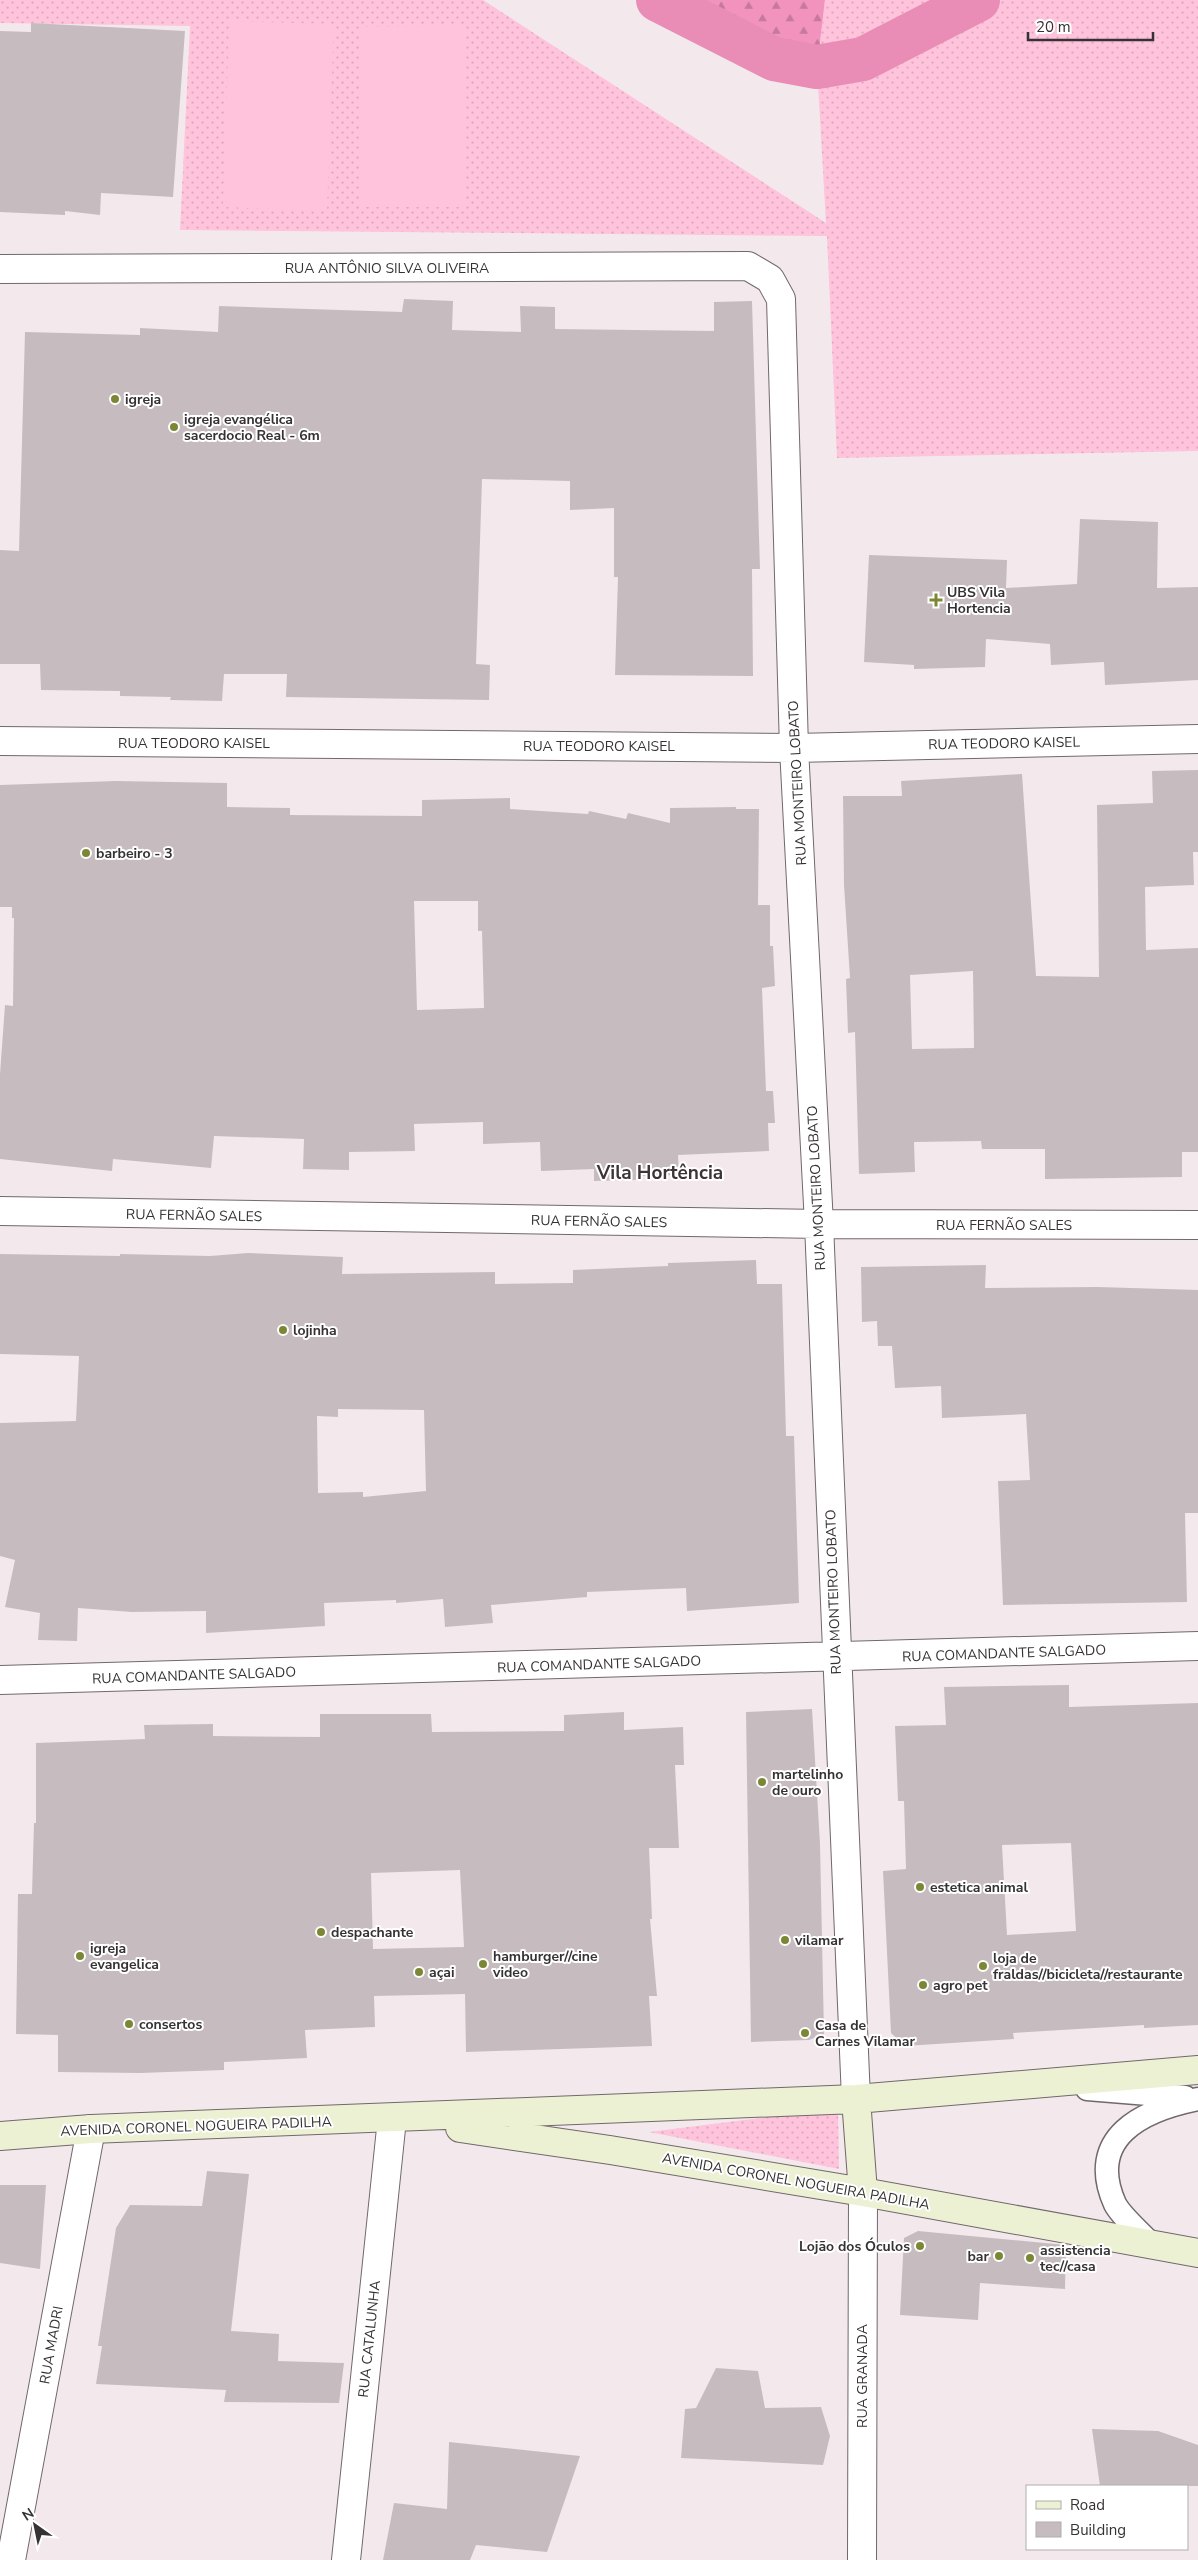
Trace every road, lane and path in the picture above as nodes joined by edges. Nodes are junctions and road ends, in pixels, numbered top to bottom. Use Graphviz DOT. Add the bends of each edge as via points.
graph roads {
  1 [pos="0,269"];
  2 [pos="770,279"];
  3 [pos="1198,739"];
  4 [pos="0,741"];
  5 [pos="794,748"];
  6 [pos="0,1212"];
  7 [pos="819,1224"];
  8 [pos="1198,1225"];
  9 [pos="1198,1646"];
  10 [pos="836,1658"];
  11 [pos="0,1680"];
  12 [pos="1198,2070"];
  13 [pos="1048,2083"];
  14 [pos="856,2099"];
  15 [pos="1198,2099"];
  16 [pos="392,2119"];
  17 [pos="91,2129"];
  18 [pos="0,2136"];
  19 [pos="863,2192"];
  20 [pos="1150,2244"];
  21 [pos="1196,2251"];
  22 [pos="11,2560"];
  23 [pos="346,2560"];
  24 [pos="862,2560"];
  1 -- 2 [label="street, RUA ANTÔNIO SILVA OLIVEIRA" via="748,266"];
  2 -- 5 [label="street, RUA MONTEIRO LOBATO" via="781,299"];
  3 -- 5 [label="street, RUA TEODORO KAISEL"];
  4 -- 5 [label="street, RUA TEODORO KAISEL"];
  5 -- 7 [label="street, RUA MONTEIRO LOBATO"];
  6 -- 7 [label="street, RUA FERNÃO SALES"];
  7 -- 8 [label="street, RUA FERNÃO SALES"];
  7 -- 10 [label="street, RUA MONTEIRO LOBATO"];
  9 -- 10 [label="street, RUA COMANDANTE SALGADO"];
  10 -- 11 [label="street, RUA COMANDANTE SALGADO"];
  10 -- 14 [label="street, RUA MONTEIRO LOBATO"];
  12 -- 13 [label="main road, AVENIDA CORONEL NOGUEIRA PADILHA"];
  13 -- 14 [label="main road, AVENIDA CORONEL NOGUEIRA PADILHA"];
  13 -- 15 [label="lane"];
  14 -- 16 [label="main road, AVENIDA CORONEL NOGUEIRA PADILHA"];
  14 -- 19 [label="main road"];
  15 -- 20 [label="lane" via="1167,2105 1143,2117 1122,2133 1108,2153 1107,2179 1116,2206"];
  16 -- 17 [label="main road, AVENIDA CORONEL NOGUEIRA PADILHA"];
  16 -- 19 [label="main road, AVENIDA CORONEL NOGUEIRA PADILHA" via="610,2150"];
  16 -- 23 [label="street, RUA CATALUNHA"];
  17 -- 18 [label="main road, AVENIDA CORONEL NOGUEIRA PADILHA"];
  17 -- 22 [label="street, RUA MADRI"];
  19 -- 20 [label="main road, AVENIDA CORONEL NOGUEIRA PADILHA"];
  19 -- 24 [label="street, RUA GRANADA"];
  20 -- 21 [label="main road, AVENIDA CORONEL NOGUEIRA PADILHA"];
}
